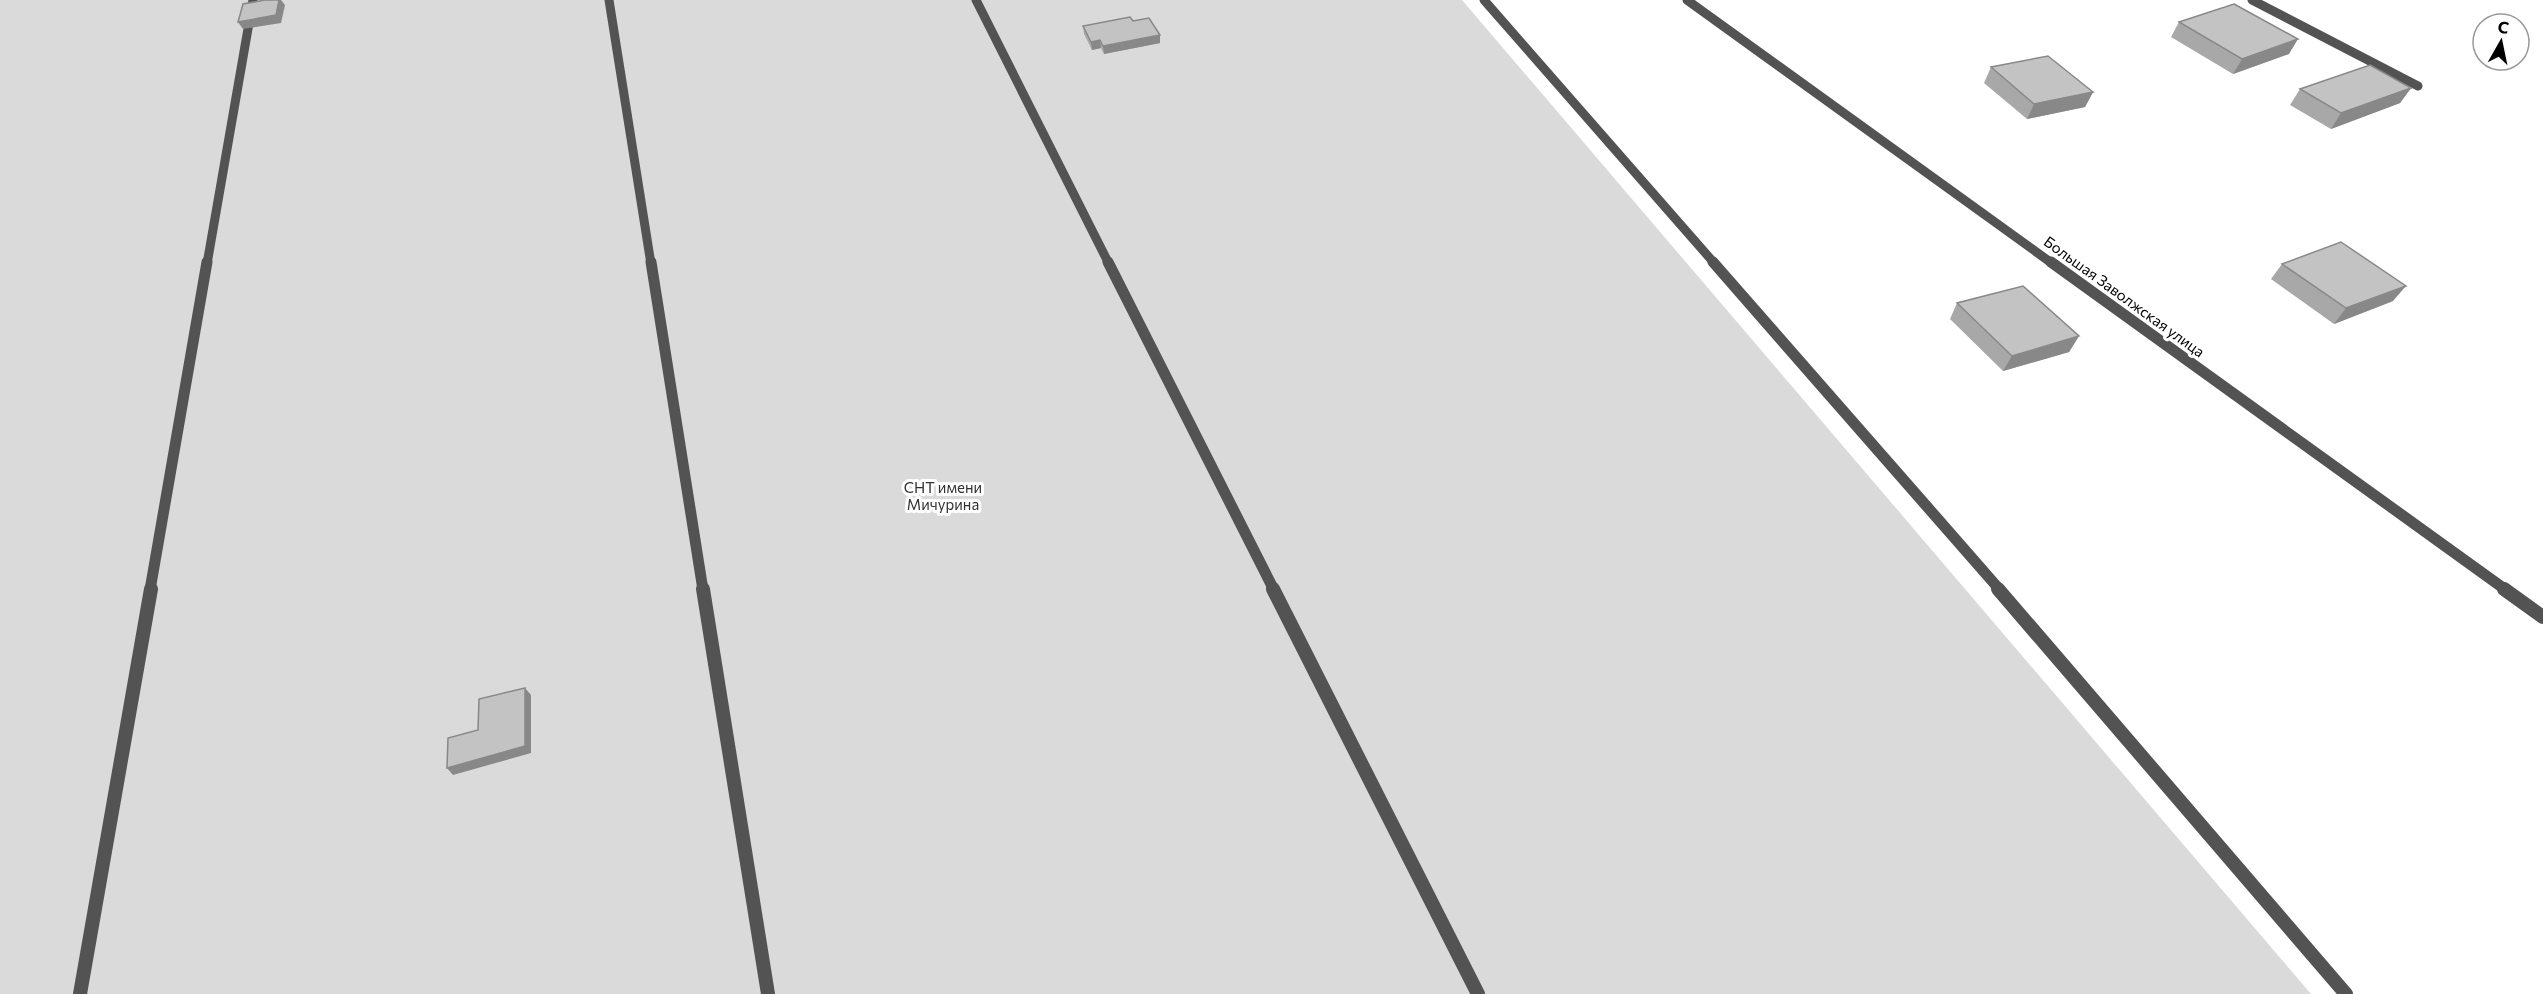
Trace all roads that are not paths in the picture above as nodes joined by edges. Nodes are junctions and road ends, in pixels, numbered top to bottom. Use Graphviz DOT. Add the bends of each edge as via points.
graph roads {
  1 [pos="253,0"];
  2 [pos="609,0"];
  3 [pos="976,0"];
  4 [pos="1484,0"];
  5 [pos="1687,0"];
  6 [pos="2252,0"];
  7 [pos="2418,86"];
  8 [pos="2543,617"];
  9 [pos="80,994"];
  10 [pos="768,994"];
  11 [pos="1478,994"];
  12 [pos="2346,994"];
  1 -- 9 [label="street"];
  2 -- 10 [label="street"];
  3 -- 11 [label="street"];
  4 -- 12 [label="street" via="2051,649"];
  5 -- 8 [label="street, Большая Заволжская улица"];
  6 -- 7 [label="street"];
}
